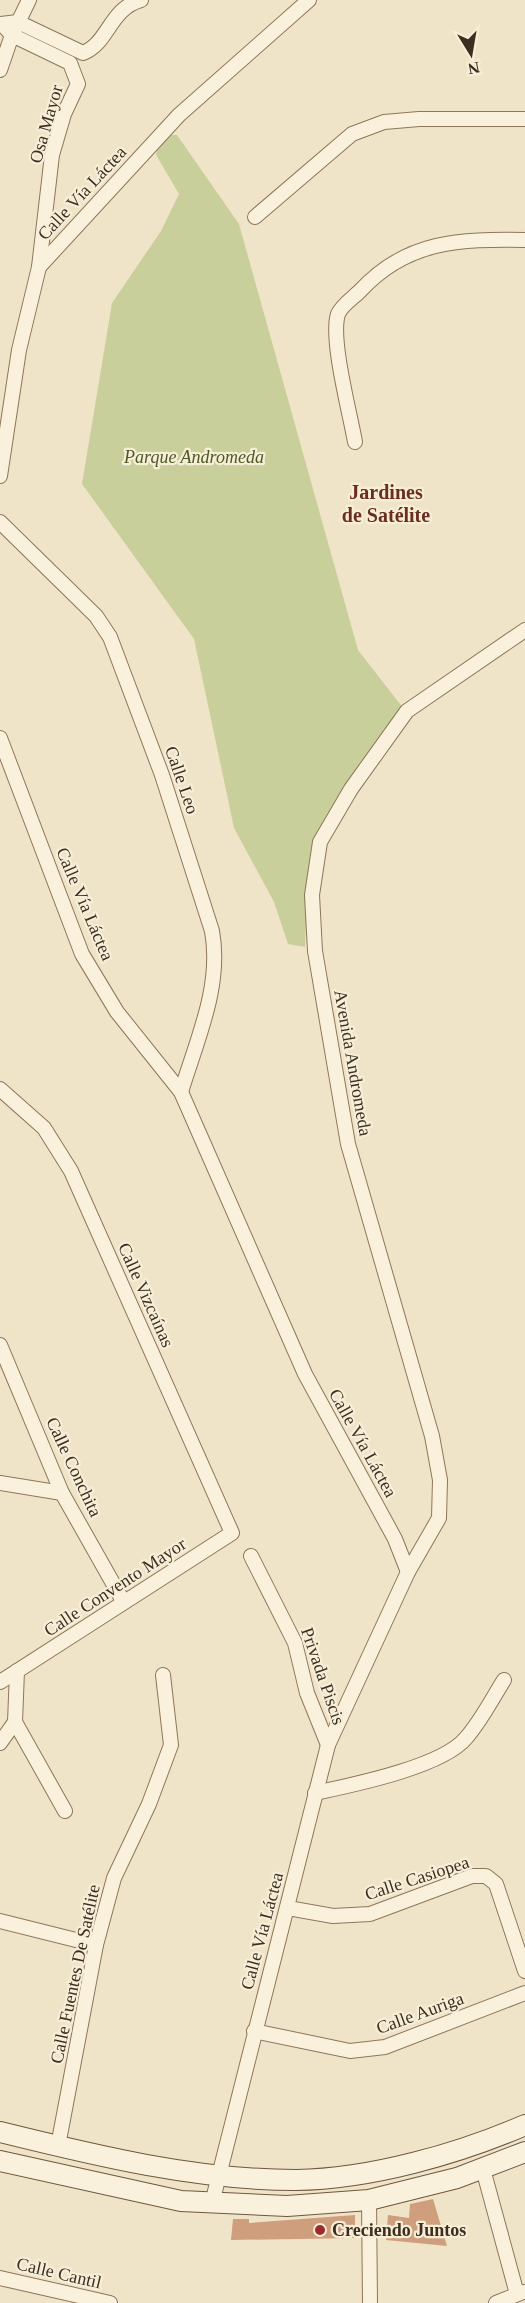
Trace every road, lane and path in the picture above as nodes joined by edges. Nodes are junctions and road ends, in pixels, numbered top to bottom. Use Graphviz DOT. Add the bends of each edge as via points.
graph roads {
  1 [pos="29,0"];
  2 [pos="141,0"];
  3 [pos="309,0"];
  4 [pos="1,24"];
  5 [pos="15,29"];
  6 [pos="0,70"];
  7 [pos="525,119"];
  8 [pos="255,217"];
  9 [pos="525,240"];
  10 [pos="39,267"];
  11 [pos="355,442"];
  12 [pos="0,476"];
  13 [pos="0,522"];
  14 [pos="525,630"];
  15 [pos="0,738"];
  16 [pos="0,1089"];
  17 [pos="181,1092"];
  18 [pos="0,1345"];
  19 [pos="0,1483"];
  20 [pos="62,1492"];
  21 [pos="232,1533"];
  22 [pos="251,1556"];
  23 [pos="408,1572"];
  24 [pos="123,1601"];
  25 [pos="17,1671"];
  26 [pos="163,1675"];
  27 [pos="504,1680"];
  28 [pos="0,1682"];
  29 [pos="15,1722"];
  30 [pos="0,1743"];
  31 [pos="328,1744"];
  32 [pos="315,1792"];
  33 [pos="65,1811"];
  34 [pos="288,1908"];
  35 [pos="0,1922"];
  36 [pos="96,1946"];
  37 [pos="525,1971"];
  38 [pos="525,1993"];
  39 [pos="254,2031"];
  40 [pos="525,2125"];
  41 [pos="0,2132"];
  42 [pos="58,2146"];
  43 [pos="449,2152"];
  44 [pos="525,2152"];
  45 [pos="0,2161"];
  46 [pos="483,2169"];
  47 [pos="220,2174"];
  48 [pos="457,2178"];
  49 [pos="369,2200"];
  50 [pos="212,2203"];
  51 [pos="0,2278"];
  52 [pos="521,2293"];
  53 [pos="56,2297"];
  54 [pos="110,2303"];
  55 [pos="370,2303"];
  56 [pos="496,2303"];
  1 -- 5 [label="street"];
  2 -- 5 [label="street" via="128,4 91,50 83,53"];
  3 -- 10 [label="street, Calle Vía Láctea" via="179,115"];
  4 -- 5 [label="street"];
  5 -- 6 [label="street"];
  5 -- 10 [label="street, Osa Mayor" via="70,63 78,84 52,155"];
  7 -- 8 [label="street" via="384,122 352,134"];
  9 -- 11 [label="street" via="450,242 416,250 367,283 339,313 336,338"];
  10 -- 12 [label="street, Calle Vía Láctea" via="20,350"];
  13 -- 17 [label="street, Calle Leo" via="96,616 110,637 162,775 212,931 216,954 214,983"];
  14 -- 23 [label="street, Avenida Andromeda" via="407,711 351,789 320,842 312,895 315,951 348,1144 432,1436 440,1480 439,1518"];
  15 -- 17 [label="street, Calle Vía Láctea" via="82,954 117,1012"];
  16 -- 21 [label="street, Calle Vizcaínas" via="44,1128 71,1171"];
  17 -- 23 [label="street, Calle Vía Láctea" via="305,1374 396,1539"];
  18 -- 20 [label="street, Calle Conchita"];
  19 -- 20 [label="street"];
  20 -- 24 [label="street, Calle Conchita"];
  21 -- 24 [label="street, Calle Convento Mayor"];
  22 -- 31 [label="street, Privada Piscis" via="295,1643 307,1693"];
  23 -- 31 [label="street, Calle Vía Láctea"];
  24 -- 25 [label="street, Calle Convento Mayor"];
  25 -- 28 [label="street, Calle Convento Mayor"];
  25 -- 29 [label="street"];
  26 -- 36 [label="street, Calle Fuentes De Satélite" via="171,1745 114,1878"];
  27 -- 32 [label="street" via="465,1740 446,1754 376,1780"];
  29 -- 30 [label="street"];
  29 -- 33 [label="street"];
  31 -- 32 [label="street, Calle Vía Láctea"];
  32 -- 34 [label="street, Calle Vía Láctea"];
  34 -- 37 [label="street, Calle Casiopea" via="333,1916 370,1914 472,1876 486,1876 496,1884"];
  34 -- 39 [label="street, Calle Vía Láctea"];
  35 -- 36 [label="street"];
  36 -- 42 [label="street, Calle Fuentes De Satélite"];
  38 -- 39 [label="street, Calle Auriga" via="386,2047 350,2051"];
  39 -- 47 [label="street, Calle Vía Láctea"];
  40 -- 43 [label="main road"];
  41 -- 42 [label="main road"];
  42 -- 47 [label="main road" via="169,2170"];
  43 -- 47 [label="main road" via="366,2173 297,2180"];
  43 -- 48 [label="main road"];
  44 -- 46 [label="main road"];
  45 -- 50 [label="main road" via="181,2201"];
  46 -- 48 [label="main road"];
  46 -- 52 [label="street"];
  47 -- 50 [label="street, Calle Vía Láctea"];
  48 -- 49 [label="main road"];
  49 -- 50 [label="main road" via="287,2206"];
  49 -- 55 [label="street"];
  51 -- 53 [label="street, Calle Cantil"];
  52 -- 56 [label="street"];
  53 -- 54 [label="street, Calle Cantil"];
}
